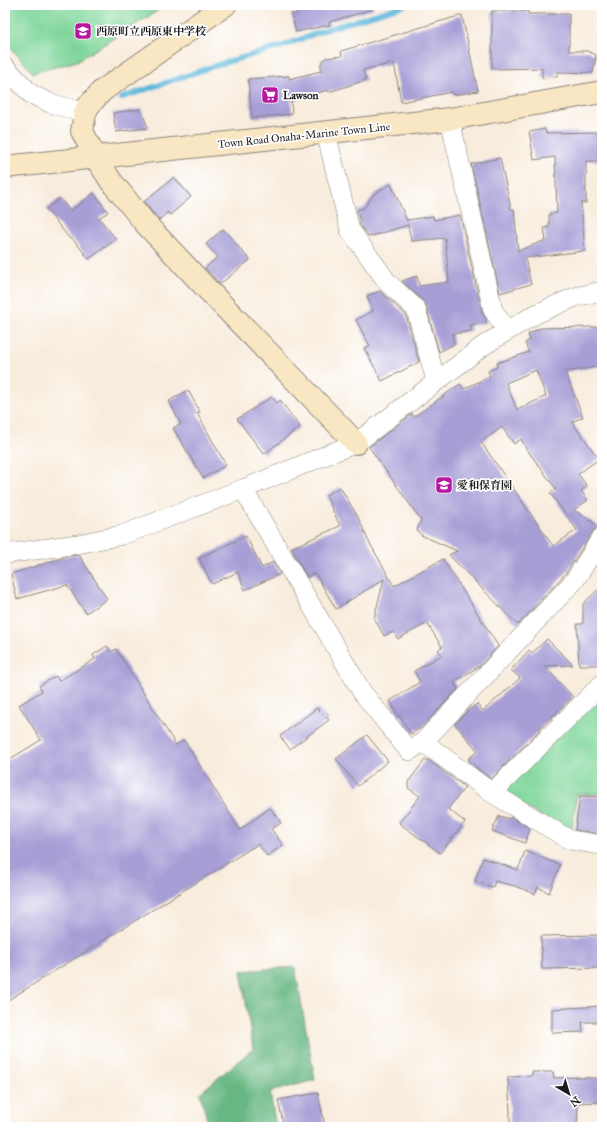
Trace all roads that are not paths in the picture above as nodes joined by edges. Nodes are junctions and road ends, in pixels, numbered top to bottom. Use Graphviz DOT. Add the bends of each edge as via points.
graph roads {
  1 [pos="225,5"];
  2 [pos="5,68"];
  3 [pos="602,92"];
  4 [pos="85,113"];
  5 [pos="450,119"];
  6 [pos="326,133"];
  7 [pos="96,158"];
  8 [pos="5,167"];
  9 [pos="602,291"];
  10 [pos="507,331"];
  11 [pos="436,382"];
  12 [pos="356,443"];
  13 [pos="243,489"];
  14 [pos="602,537"];
  15 [pos="5,554"];
  16 [pos="602,684"];
  17 [pos="423,742"];
  18 [pos="492,793"];
  19 [pos="602,844"];
  1 -- 4 [label="street" via="102,91"];
  2 -- 4 [label="street" via="31,94 50,103"];
  3 -- 5 [label="street, Town Road Onaha-Marine Town Line"];
  4 -- 7 [label="street" via="82,131"];
  5 -- 6 [label="street, Town Road Onaha-Marine Town Line"];
  5 -- 10 [label="street" via="493,310"];
  6 -- 7 [label="street, Town Road Onaha-Marine Town Line"];
  6 -- 11 [label="street" via="350,230 388,283 416,309"];
  7 -- 8 [label="street, Town Road Onaha-Marine Town Line"];
  7 -- 12 [label="street" via="145,223"];
  9 -- 10 [label="street" via="575,297 536,314"];
  10 -- 11 [label="street"];
  11 -- 12 [label="street"];
  12 -- 13 [label="street"];
  13 -- 15 [label="street" via="122,536"];
  13 -- 17 [label="street" via="362,692 409,751"];
  14 -- 17 [label="street" via="576,580"];
  16 -- 18 [label="street"];
  17 -- 18 [label="street"];
  18 -- 19 [label="street" via="570,840"];
}
